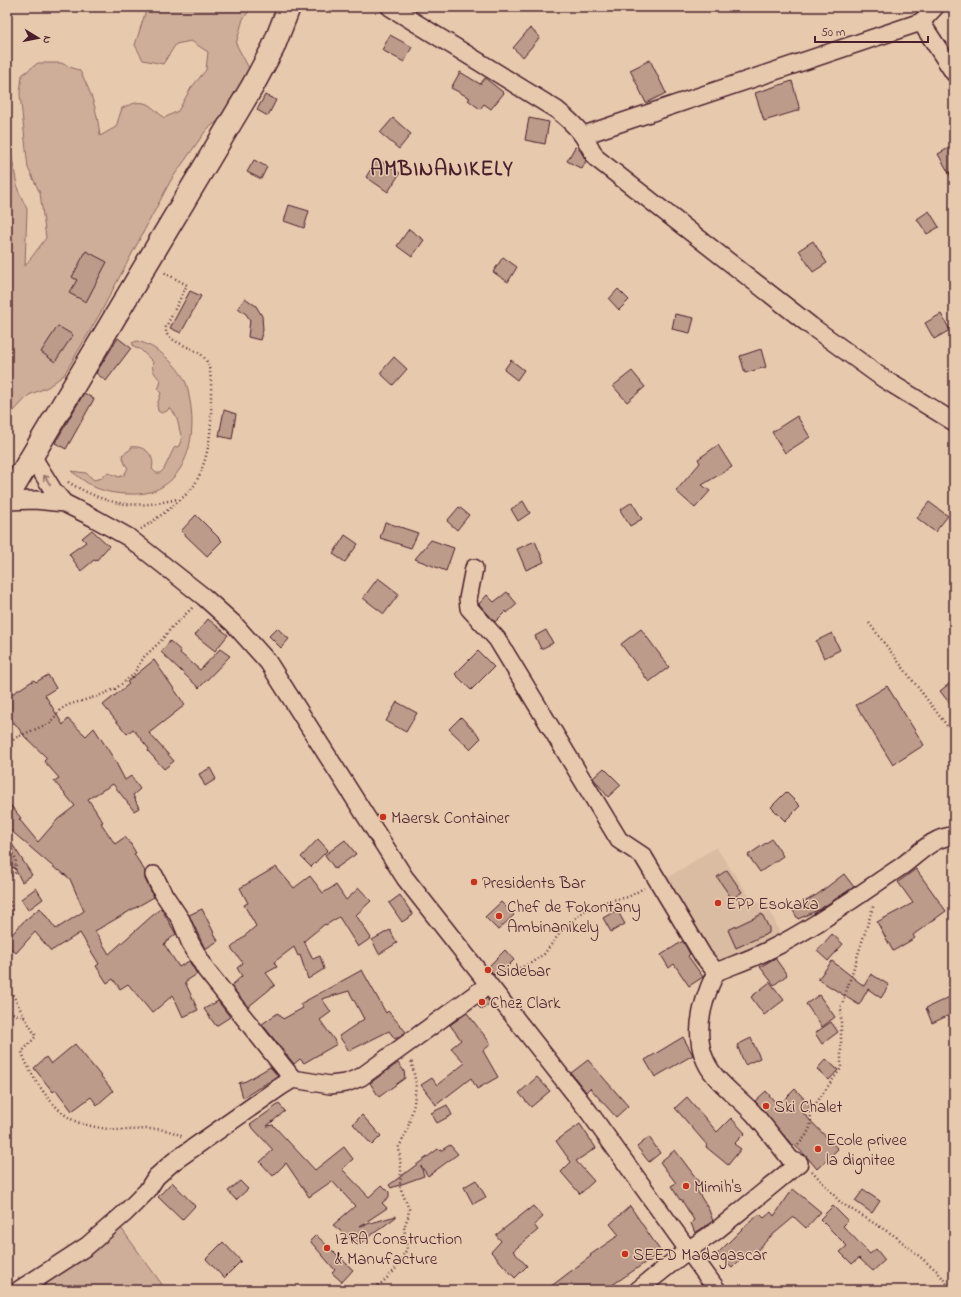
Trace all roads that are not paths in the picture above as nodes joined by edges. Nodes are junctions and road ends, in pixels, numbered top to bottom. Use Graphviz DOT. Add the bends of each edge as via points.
graph roads {
  1 [pos="289,7"];
  2 [pos="390,7"];
  3 [pos="935,7"];
  4 [pos="921,22"];
  5 [pos="954,73"];
  6 [pos="584,135"];
  7 [pos="954,422"];
  8 [pos="32,456"];
  9 [pos="7,498"];
  10 [pos="7,501"];
  11 [pos="64,503"];
  12 [pos="474,568"];
  13 [pos="954,836"];
  14 [pos="154,875"];
  15 [pos="716,972"];
  16 [pos="488,985"];
  17 [pos="292,1080"];
  18 [pos="688,1250"];
  19 [pos="19,1290"];
  20 [pos="638,1290"];
  21 [pos="717,1290"];
  1 -- 8 [label="main road" via="273,48 252,87"];
  2 -- 6 [label="street" via="557,110"];
  3 -- 4 [label="street"];
  4 -- 5 [label="street"];
  4 -- 6 [label="street"];
  6 -- 7 [label="street" via="596,158 811,326 884,379"];
  8 -- 9 [label="main road"];
  11 -- 8 [label="street, one-way"];
  10 -- 11 [label="street"];
  11 -- 16 [label="street" via="128,537 204,597 234,624 268,662 405,878"];
  12 -- 15 [label="street" via="468,599 469,608 497,639 618,840 643,856 703,956"];
  13 -- 15 [label="street" via="938,840 821,921 767,951"];
  14 -- 17 [label="street" via="182,920 190,942 206,970"];
  15 -- 18 [label="street" via="702,1010 700,1052 714,1075 754,1114 793,1159 716,1231"];
  16 -- 17 [label="street" via="362,1077 330,1085"];
  16 -- 18 [label="street" via="589,1112"];
  17 -- 19 [label="street" via="195,1145 156,1177 147,1191 87,1246"];
  18 -- 20 [label="street"];
  18 -- 21 [label="street"];
}
